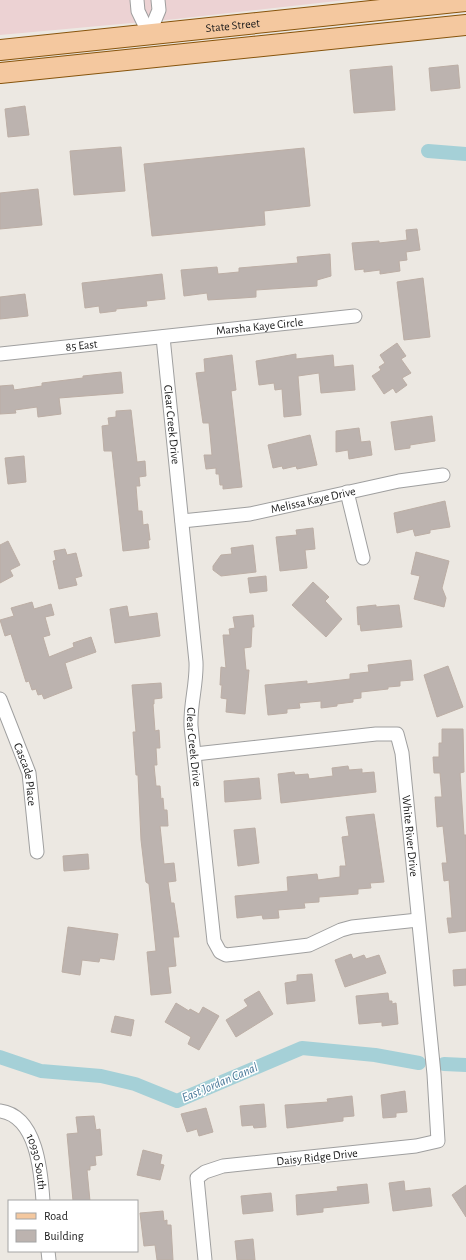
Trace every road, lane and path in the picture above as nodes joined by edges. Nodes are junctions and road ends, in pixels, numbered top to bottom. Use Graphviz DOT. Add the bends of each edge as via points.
graph roads {
  1 [pos="137,0"];
  2 [pos="158,0"];
  3 [pos="466,1"];
  4 [pos="466,13"];
  5 [pos="466,25"];
  6 [pos="149,34"];
  7 [pos="330,39"];
  8 [pos="0,50"];
  9 [pos="0,73"];
  10 [pos="355,316"];
  11 [pos="163,337"];
  12 [pos="0,354"];
  13 [pos="443,475"];
  14 [pos="347,492"];
  15 [pos="182,521"];
  16 [pos="363,558"];
  17 [pos="0,700"];
  18 [pos="195,754"];
  19 [pos="37,852"];
  20 [pos="418,920"];
  21 [pos="0,1110"];
  22 [pos="438,1141"];
  23 [pos="43,1200"];
  24 [pos="205,1260"];
  1 -- 6 [label="street" via="138,11"];
  2 -- 6 [label="street" via="159,10"];
  3 -- 6 [label="main road, State Street"];
  4 -- 7 [label="main road" via="386,21 357,28"];
  5 -- 7 [label="main road, State Street"];
  6 -- 8 [label="main road, State Street"];
  7 -- 9 [label="main road, State Street"];
  10 -- 11 [label="street, Marsha Kaye Circle"];
  11 -- 12 [label="street, 85 East"];
  11 -- 15 [label="street, Clear Creek Drive"];
  13 -- 14 [label="street, Melissa Kaye Drive"];
  14 -- 15 [label="street, Melissa Kaye Drive" via="250,514"];
  14 -- 16 [label="street"];
  15 -- 18 [label="street, Clear Creek Drive" via="197,672 191,715"];
  17 -- 19 [label="street, Cascade Place" via="29,773"];
  18 -- 20 [label="street, White River Drive" via="376,734 397,734 402,753"];
  18 -- 20 [label="street, Clear Creek Drive" via="213,936 220,952 226,955 297,947 309,945 352,926"];
  20 -- 22 [label="street, White River Drive"];
  21 -- 23 [label="street, 10930 South" via="13,1114 24,1126 36,1148"];
  22 -- 24 [label="street, Daisy Ridge Drive" via="416,1146 223,1166 204,1172 197,1178"];
}
